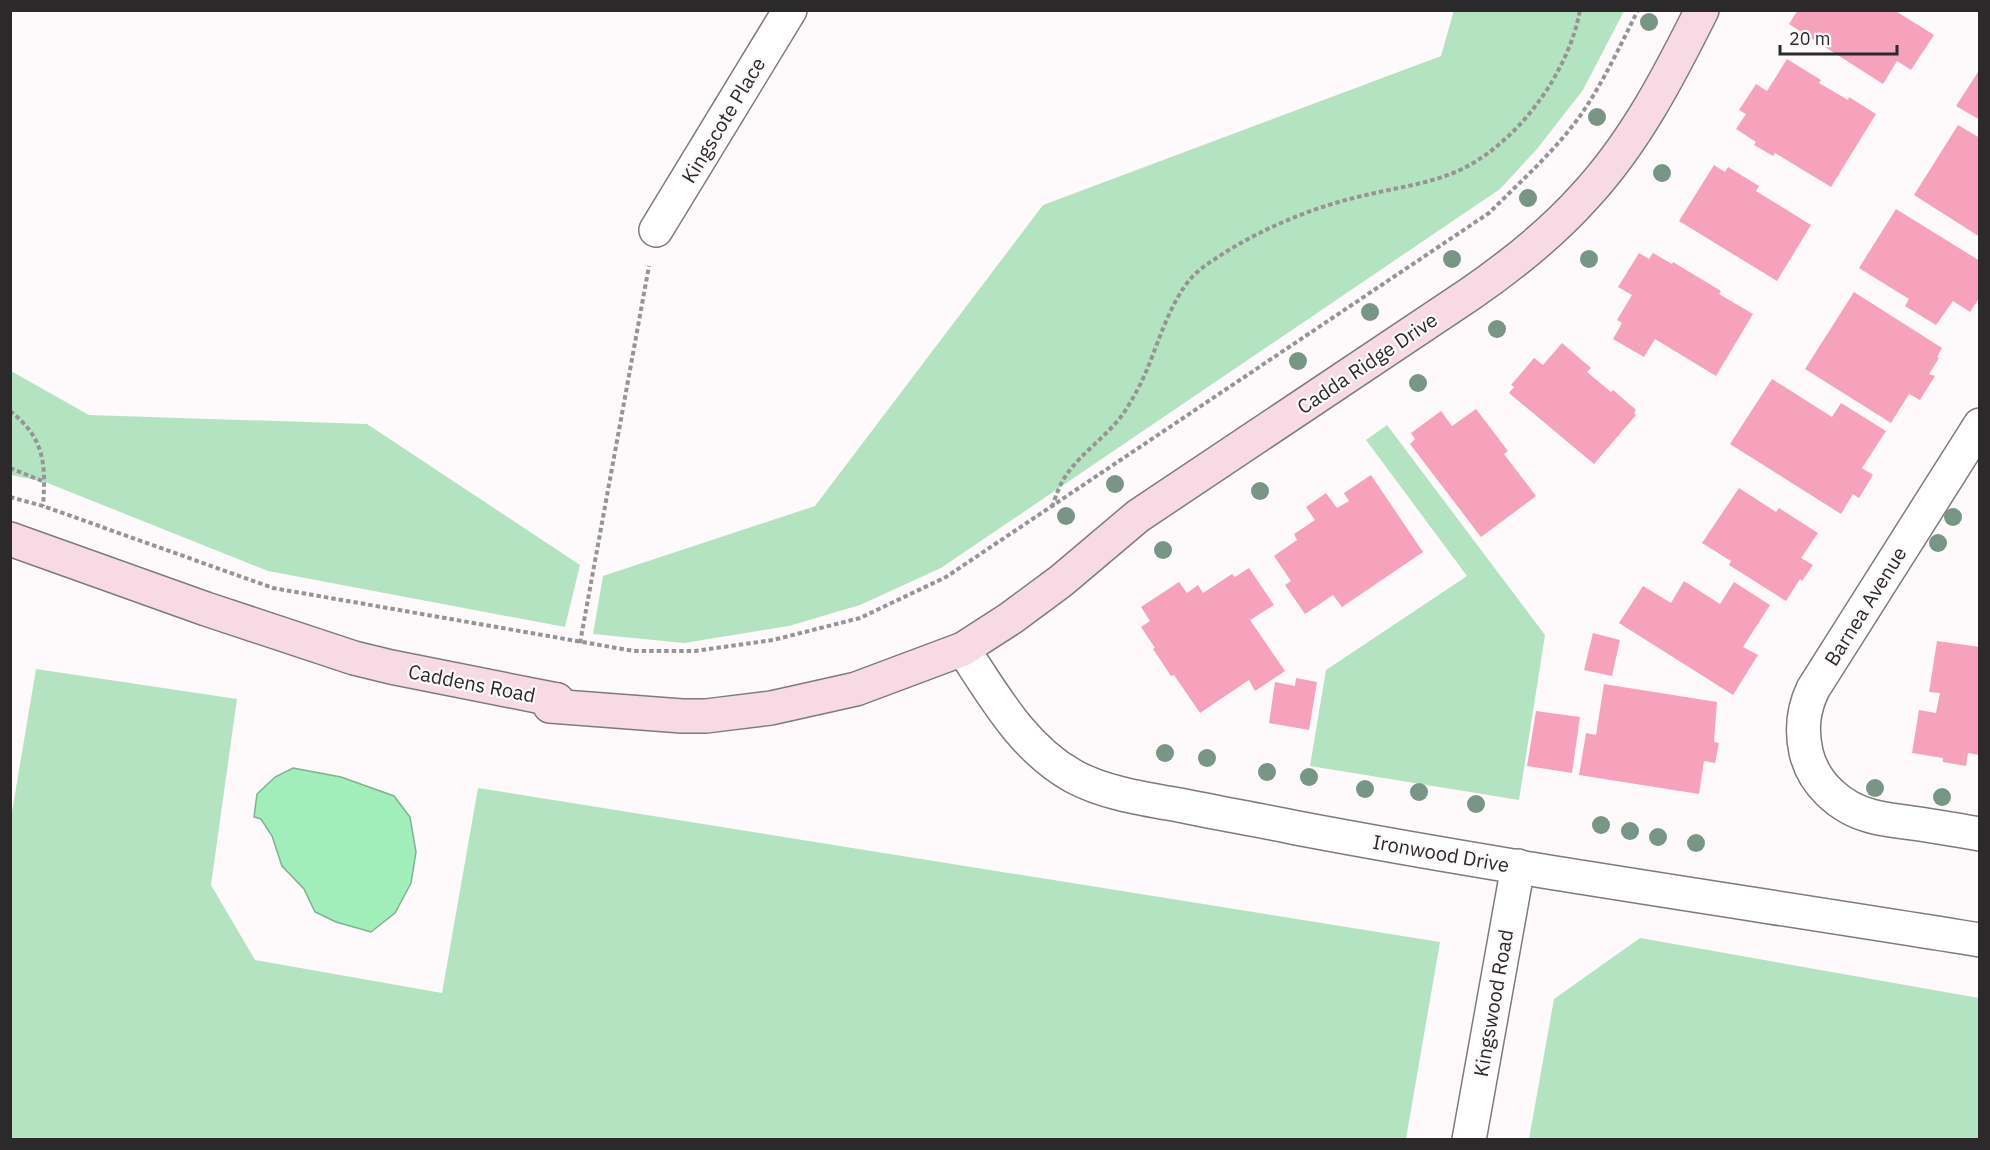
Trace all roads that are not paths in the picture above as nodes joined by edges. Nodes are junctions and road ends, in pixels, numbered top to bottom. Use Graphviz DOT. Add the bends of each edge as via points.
graph roads {
  1 [pos="790,10"];
  2 [pos="1702,10"];
  3 [pos="656,230"];
  4 [pos="1980,425"];
  5 [pos="10,539"];
  6 [pos="963,649"];
  7 [pos="1980,834"];
  8 [pos="1518,866"];
  9 [pos="1980,940"];
  10 [pos="1468,1140"];
  1 -- 3 [label="street, Kingscote Place"];
  2 -- 6 [label="street, Cadda Ridge Drive" via="1629,140 1586,196 1536,244 1470,294 1138,516 1061,581"];
  4 -- 7 [label="street, Barnea Avenue" via="1813,689 1803,728 1808,759 1817,777 1849,807 1871,816"];
  5 -- 6 [label="street, Caddens Road" via="327,650 391,667 557,700 550,706 682,716 771,708 856,689"];
  6 -- 8 [label="street, Ironwood Drive" via="1016,728 1043,755 1077,778 1172,804"];
  8 -- 9 [label="street, Ironwood Drive"];
  8 -- 10 [label="street, Kingswood Road"];
}
